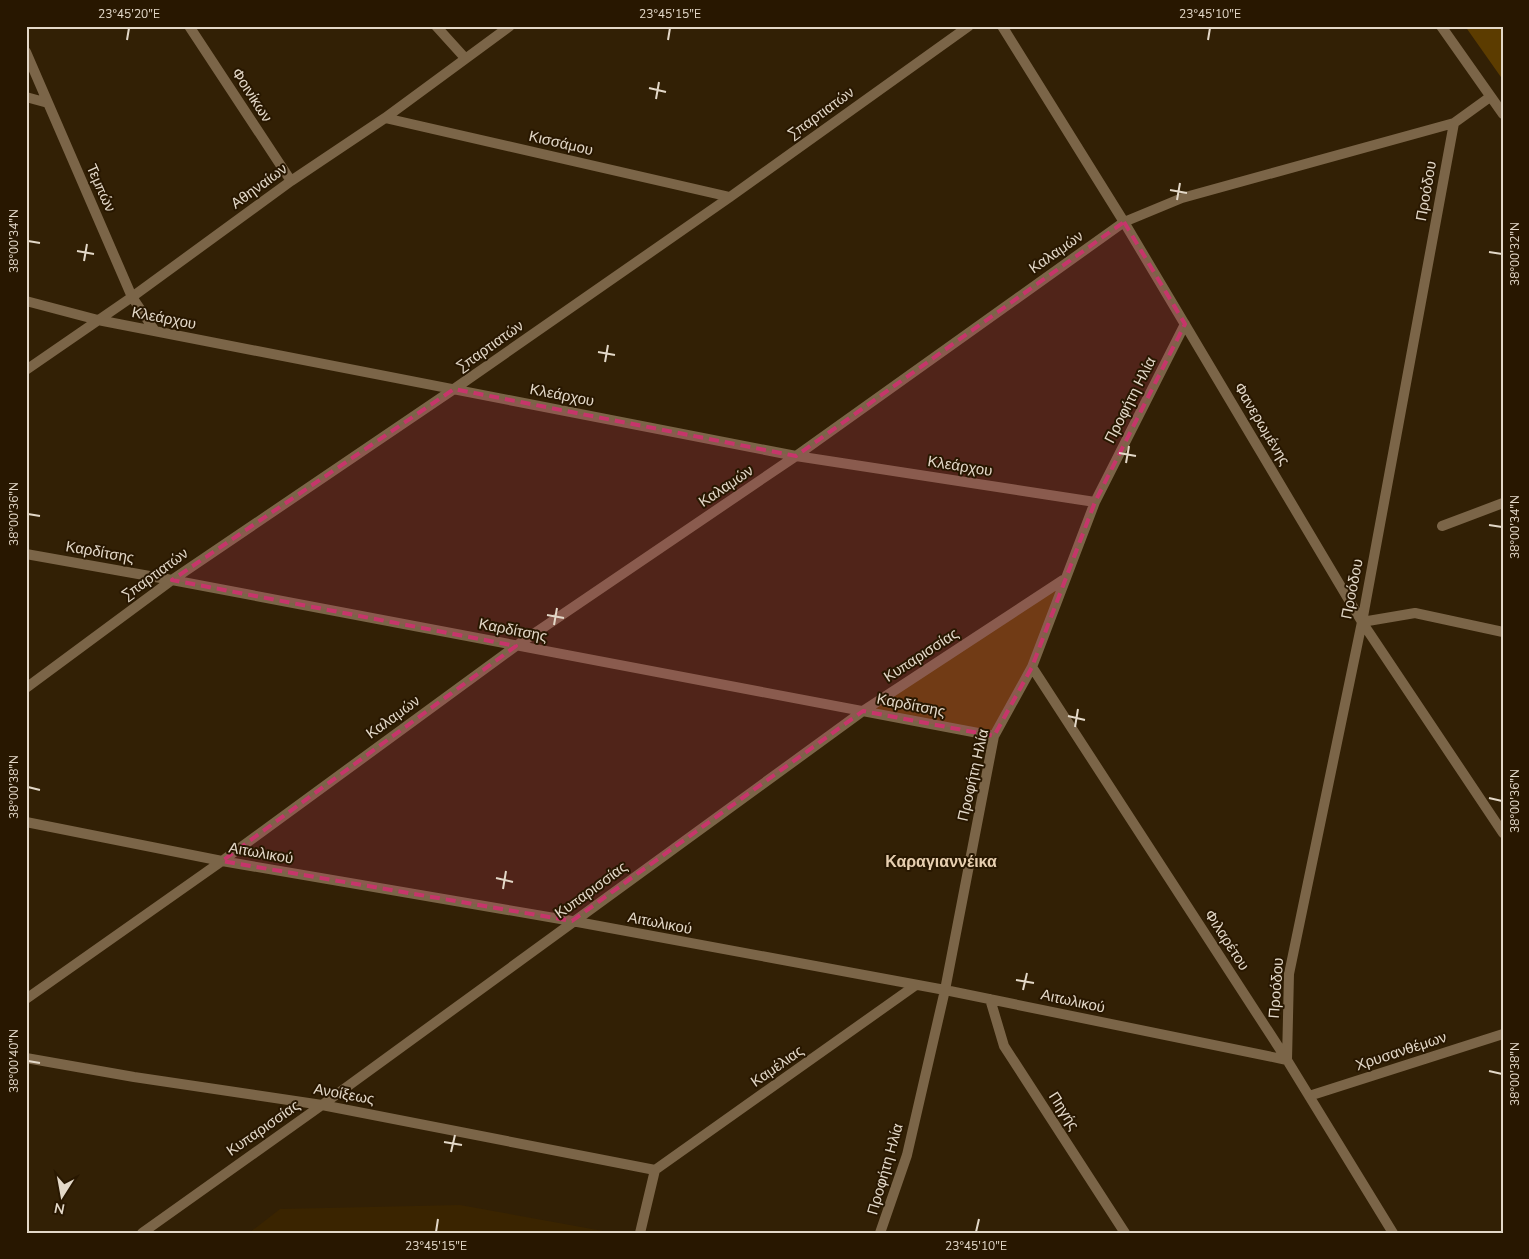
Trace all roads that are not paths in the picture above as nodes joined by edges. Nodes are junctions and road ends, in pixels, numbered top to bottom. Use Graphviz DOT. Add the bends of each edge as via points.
graph roads {
  1 [pos="189,26"];
  2 [pos="436,26"];
  3 [pos="510,26"];
  4 [pos="969,26"];
  5 [pos="1002,26"];
  6 [pos="1441,26"];
  7 [pos="26,52"];
  8 [pos="466,58"];
  9 [pos="26,97"];
  10 [pos="1490,97"];
  11 [pos="48,103"];
  12 [pos="1503,114"];
  13 [pos="385,118"];
  14 [pos="1454,123"];
  15 [pos="290,181"];
  16 [pos="730,197"];
  17 [pos="1124,222"];
  18 [pos="132,297"];
  19 [pos="26,301"];
  20 [pos="98,320"];
  21 [pos="1185,324"];
  22 [pos="155,331"];
  23 [pos="26,370"];
  24 [pos="454,389"];
  25 [pos="796,456"];
  26 [pos="1095,502"];
  27 [pos="1503,503"];
  28 [pos="1442,526"];
  29 [pos="26,554"];
  30 [pos="172,580"];
  31 [pos="1063,580"];
  32 [pos="1362,622"];
  33 [pos="1503,632"];
  34 [pos="516,646"];
  35 [pos="1032,667"];
  36 [pos="26,688"];
  37 [pos="863,711"];
  38 [pos="994,736"];
  39 [pos="26,822"];
  40 [pos="1503,833"];
  41 [pos="222,861"];
  42 [pos="572,922"];
  43 [pos="916,985"];
  44 [pos="945,990"];
  45 [pos="26,999"];
  46 [pos="990,999"];
  47 [pos="1503,1034"];
  48 [pos="26,1058"];
  49 [pos="1287,1060"];
  50 [pos="1309,1096"];
  51 [pos="322,1104"];
  52 [pos="656,1170"];
  53 [pos="142,1233"];
  54 [pos="640,1233"];
  55 [pos="880,1233"];
  56 [pos="1125,1233"];
  57 [pos="1392,1233"];
  1 -- 15 [label="street, Φοινίκων"];
  2 -- 8 [label="street"];
  3 -- 8 [label="street, Αθηναίων"];
  4 -- 16 [label="street, Σπαρτιατών"];
  5 -- 17 [label="street, Φανερωμένης"];
  6 -- 10 [label="street"];
  7 -- 11 [label="street, Τεμπών"];
  8 -- 13 [label="street, Αθηναίων"];
  9 -- 11 [label="street"];
  10 -- 12 [label="street"];
  10 -- 14 [label="street, Καλαμών"];
  11 -- 18 [label="street, Τεμπών"];
  13 -- 15 [label="street, Αθηναίων"];
  13 -- 16 [label="street, Κισσάμου"];
  14 -- 17 [label="street, Καλαμών" via="1182,198"];
  14 -- 32 [label="street, Προόδου"];
  15 -- 18 [label="street, Αθηναίων"];
  16 -- 24 [label="street, Σπαρτιατών"];
  17 -- 21 [label="street, Φανερωμένης"];
  17 -- 25 [label="street, Καλαμών"];
  18 -- 20 [label="street, Αθηναίων"];
  18 -- 22 [label="street, Τεμπών"];
  19 -- 20 [label="street, Κλεάρχου"];
  20 -- 22 [label="street, Κλεάρχου"];
  20 -- 23 [label="street, Αθηναίων"];
  21 -- 26 [label="street, Προφήτη Ηλία"];
  21 -- 32 [label="street, Φανερωμένης"];
  22 -- 24 [label="street, Κλεάρχου"];
  24 -- 25 [label="street, Κλεάρχου"];
  24 -- 30 [label="street, Σπαρτιατών"];
  25 -- 26 [label="street, Κλεάρχου"];
  25 -- 34 [label="street, Καλαμών"];
  26 -- 31 [label="street, Προφήτη Ηλία"];
  27 -- 28 [label="street"];
  29 -- 30 [label="street, Καρδίτσης"];
  30 -- 34 [label="street, Καρδίτσης"];
  30 -- 36 [label="street, Σπαρτιατών"];
  31 -- 35 [label="street, Προφήτη Ηλία"];
  31 -- 37 [label="street, Κυπαρισσίας"];
  32 -- 33 [label="street" via="1415,613"];
  32 -- 40 [label="street, Φανερωμένης"];
  32 -- 49 [label="street, Προόδου" via="1289,974"];
  34 -- 37 [label="street, Καρδίτσης"];
  34 -- 41 [label="street, Καλαμών"];
  35 -- 38 [label="street, Προφήτη Ηλία"];
  35 -- 49 [label="street, Φιλαρέτου"];
  37 -- 38 [label="street, Καρδίτσης"];
  37 -- 42 [label="street, Κυπαρισσίας"];
  38 -- 44 [label="street, Προφήτη Ηλία"];
  39 -- 41 [label="street, Αιτωλικού"];
  41 -- 42 [label="street, Αιτωλικού"];
  41 -- 45 [label="street, Καλαμών"];
  42 -- 43 [label="street, Αιτωλικού"];
  42 -- 51 [label="street, Κυπαρισσίας"];
  43 -- 44 [label="street, Αιτωλικού"];
  43 -- 52 [label="street, Καμέλιας"];
  44 -- 46 [label="street, Αιτωλικού"];
  44 -- 55 [label="street, Προφήτη Ηλία" via="907,1155"];
  46 -- 49 [label="street, Αιτωλικού"];
  46 -- 56 [label="street, Πηγής" via="1004,1046"];
  47 -- 50 [label="street, Χρυσανθέμων"];
  48 -- 51 [label="street, Ανοίξεως"];
  49 -- 50 [label="street, Φιλαρέτου"];
  50 -- 57 [label="street, Φιλαρέτου"];
  51 -- 52 [label="street, Ανοίξεως"];
  51 -- 53 [label="street, Κυπαρισσίας"];
  52 -- 54 [label="street"];
}
